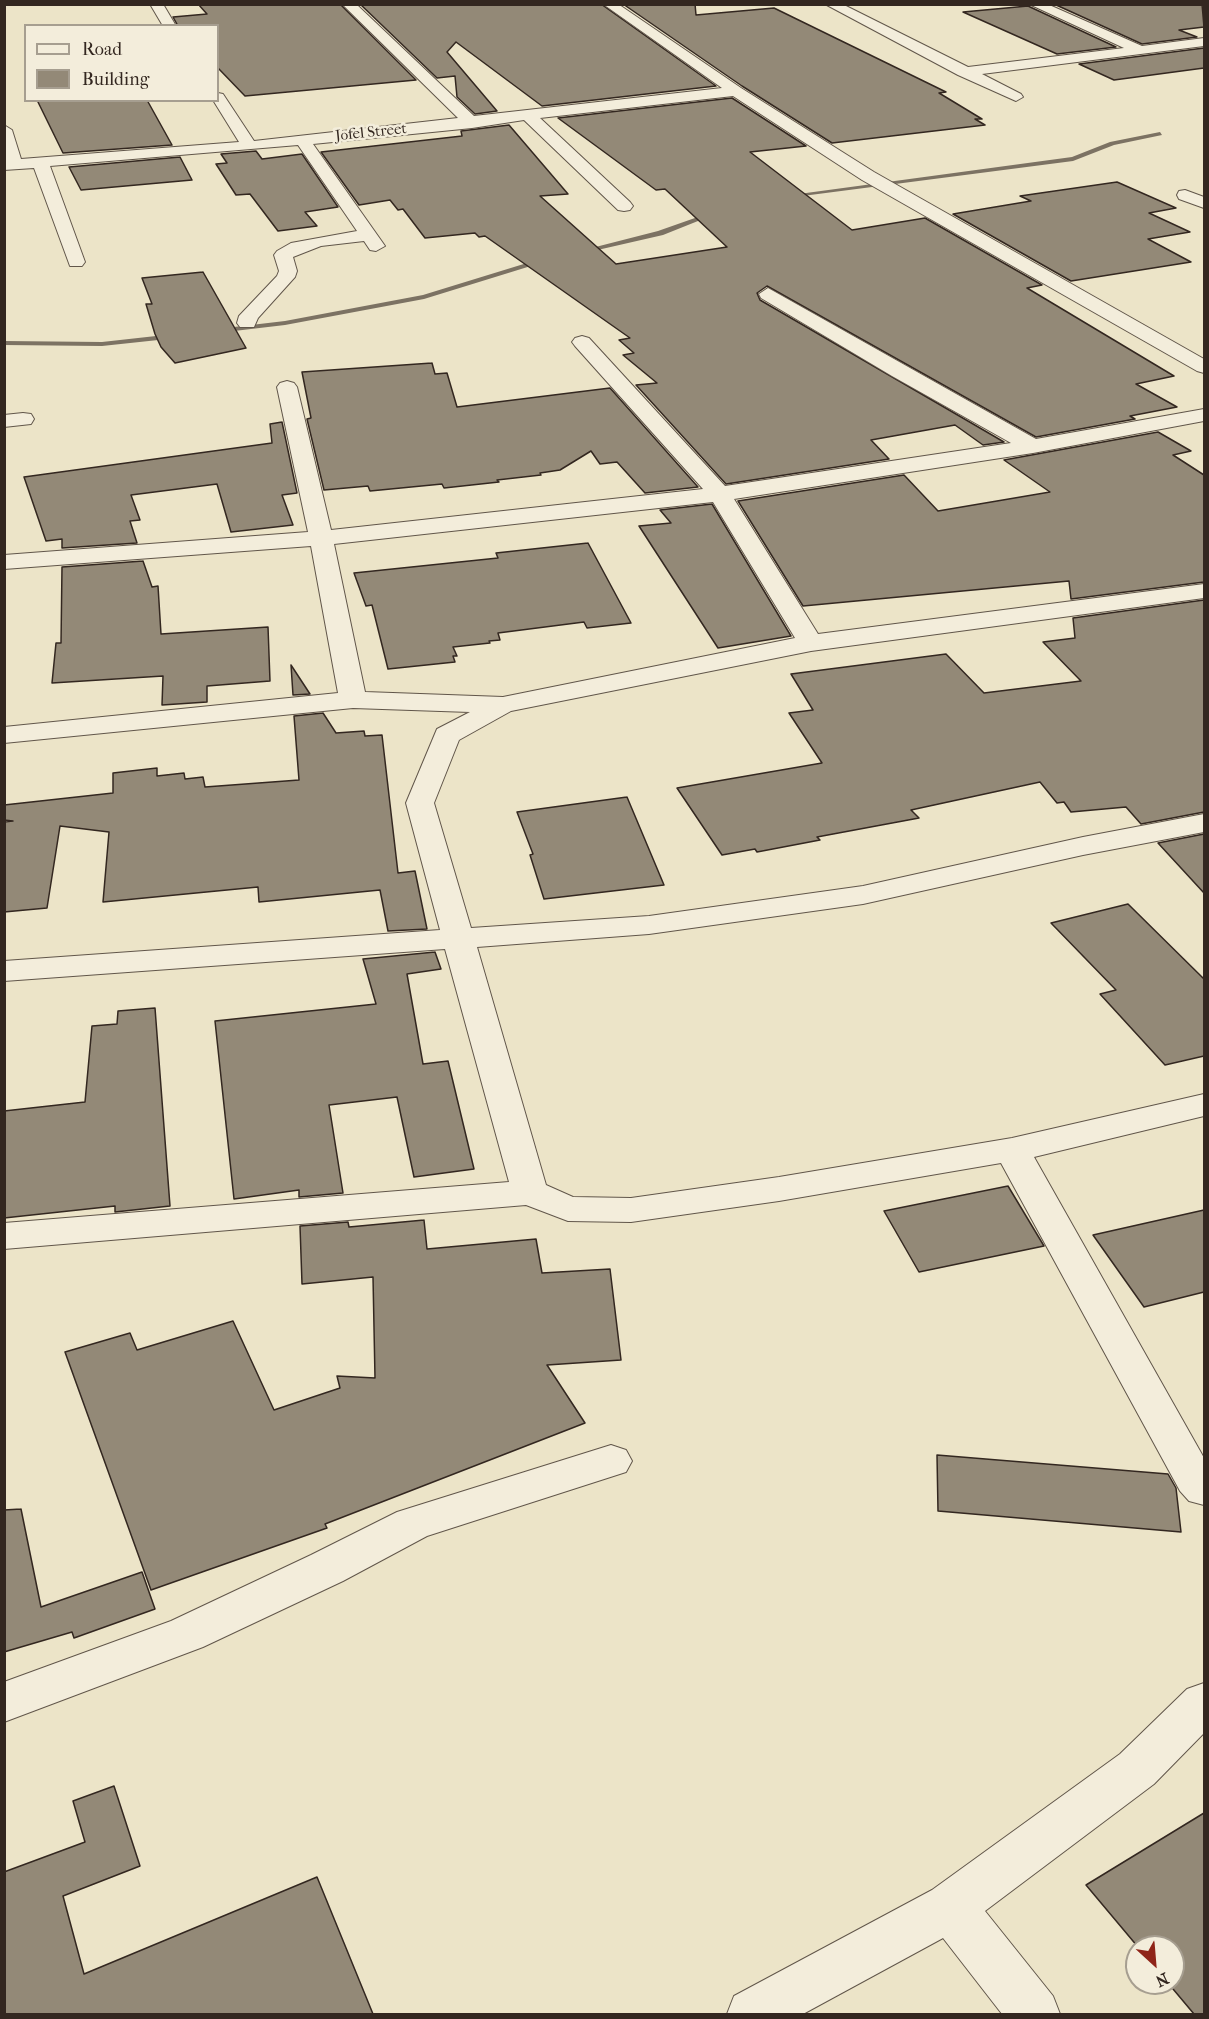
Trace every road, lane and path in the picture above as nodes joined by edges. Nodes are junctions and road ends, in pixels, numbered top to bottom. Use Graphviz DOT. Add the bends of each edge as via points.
graph roads {
  1 [pos="156,4"];
  2 [pos="348,4"];
  3 [pos="609,4"];
  4 [pos="831,4"];
  5 [pos="1035,4"];
  6 [pos="169,24"];
  7 [pos="1204,42"];
  8 [pos="1139,50"];
  9 [pos="963,72"];
  10 [pos="736,91"];
  11 [pos="1016,97"];
  12 [pos="219,99"];
  13 [pos="529,116"];
  14 [pos="472,123"];
  15 [pos="4,130"];
  16 [pos="302,140"];
  17 [pos="250,146"];
  18 [pos="40,162"];
  19 [pos="9,164"];
  20 [pos="1185,195"];
  21 [pos="1204,203"];
  22 [pos="624,206"];
  23 [pos="76,262"];
  24 [pos="768,294"];
  25 [pos="247,323"];
  26 [pos="582,342"];
  27 [pos="1204,367"];
  28 [pos="287,387"];
  29 [pos="1204,415"];
  30 [pos="1033,446"];
  31 [pos="720,494"];
  32 [pos="321,538"];
  33 [pos="4,562"];
  34 [pos="1204,591"];
  35 [pos="811,643"];
  36 [pos="353,700"];
  37 [pos="502,705"];
  38 [pos="4,735"];
  39 [pos="1204,823"];
  40 [pos="456,938"];
  41 [pos="4,971"];
  42 [pos="1204,1104"];
  43 [pos="1012,1150"];
  44 [pos="530,1192"];
  45 [pos="4,1236"];
  46 [pos="611,1461"];
  47 [pos="1204,1489"];
  48 [pos="4,1702"];
  49 [pos="1204,1703"];
  50 [pos="950,1907"];
  51 [pos="753,2014"];
  52 [pos="1034,2014"];
  1 -- 6 [label="street"];
  2 -- 14 [label="street"];
  3 -- 10 [label="street"];
  4 -- 9 [label="street"];
  5 -- 8 [label="street"];
  7 -- 8 [label="street"];
  8 -- 9 [label="street"];
  9 -- 11 [label="street"];
  10 -- 13 [label="street, Jofel Street"];
  10 -- 27 [label="street" via="868,176"];
  12 -- 17 [label="street"];
  13 -- 14 [label="street, Jofel Street"];
  13 -- 22 [label="street"];
  14 -- 16 [label="street, Jofel Street"];
  15 -- 19 [label="street"];
  16 -- 17 [label="street, Jofel Street"];
  16 -- 25 [label="street" via="372,241 321,241 283,255 286,277 249,316"];
  17 -- 18 [label="street, Jofel Street"];
  18 -- 19 [label="street, Jofel Street"];
  18 -- 23 [label="street"];
  20 -- 21 [label="street"];
  24 -- 30 [label="street"];
  26 -- 31 [label="street"];
  28 -- 32 [label="street"];
  29 -- 30 [label="street"];
  30 -- 31 [label="street"];
  31 -- 32 [label="street"];
  31 -- 35 [label="street"];
  32 -- 33 [label="street"];
  32 -- 36 [label="street"];
  34 -- 35 [label="street"];
  35 -- 37 [label="street"];
  36 -- 37 [label="street"];
  36 -- 38 [label="street"];
  37 -- 40 [label="street" via="447,735 420,803"];
  39 -- 40 [label="street" via="862,895 649,925"];
  40 -- 41 [label="street"];
  40 -- 44 [label="street"];
  42 -- 43 [label="street"];
  43 -- 44 [label="street" via="631,1210 568,1209"];
  43 -- 47 [label="street"];
  44 -- 45 [label="street"];
  46 -- 48 [label="street" via="412,1524 187,1634"];
  49 -- 50 [label="street" via="1137,1769"];
  50 -- 51 [label="street"];
  50 -- 52 [label="street"];
}
